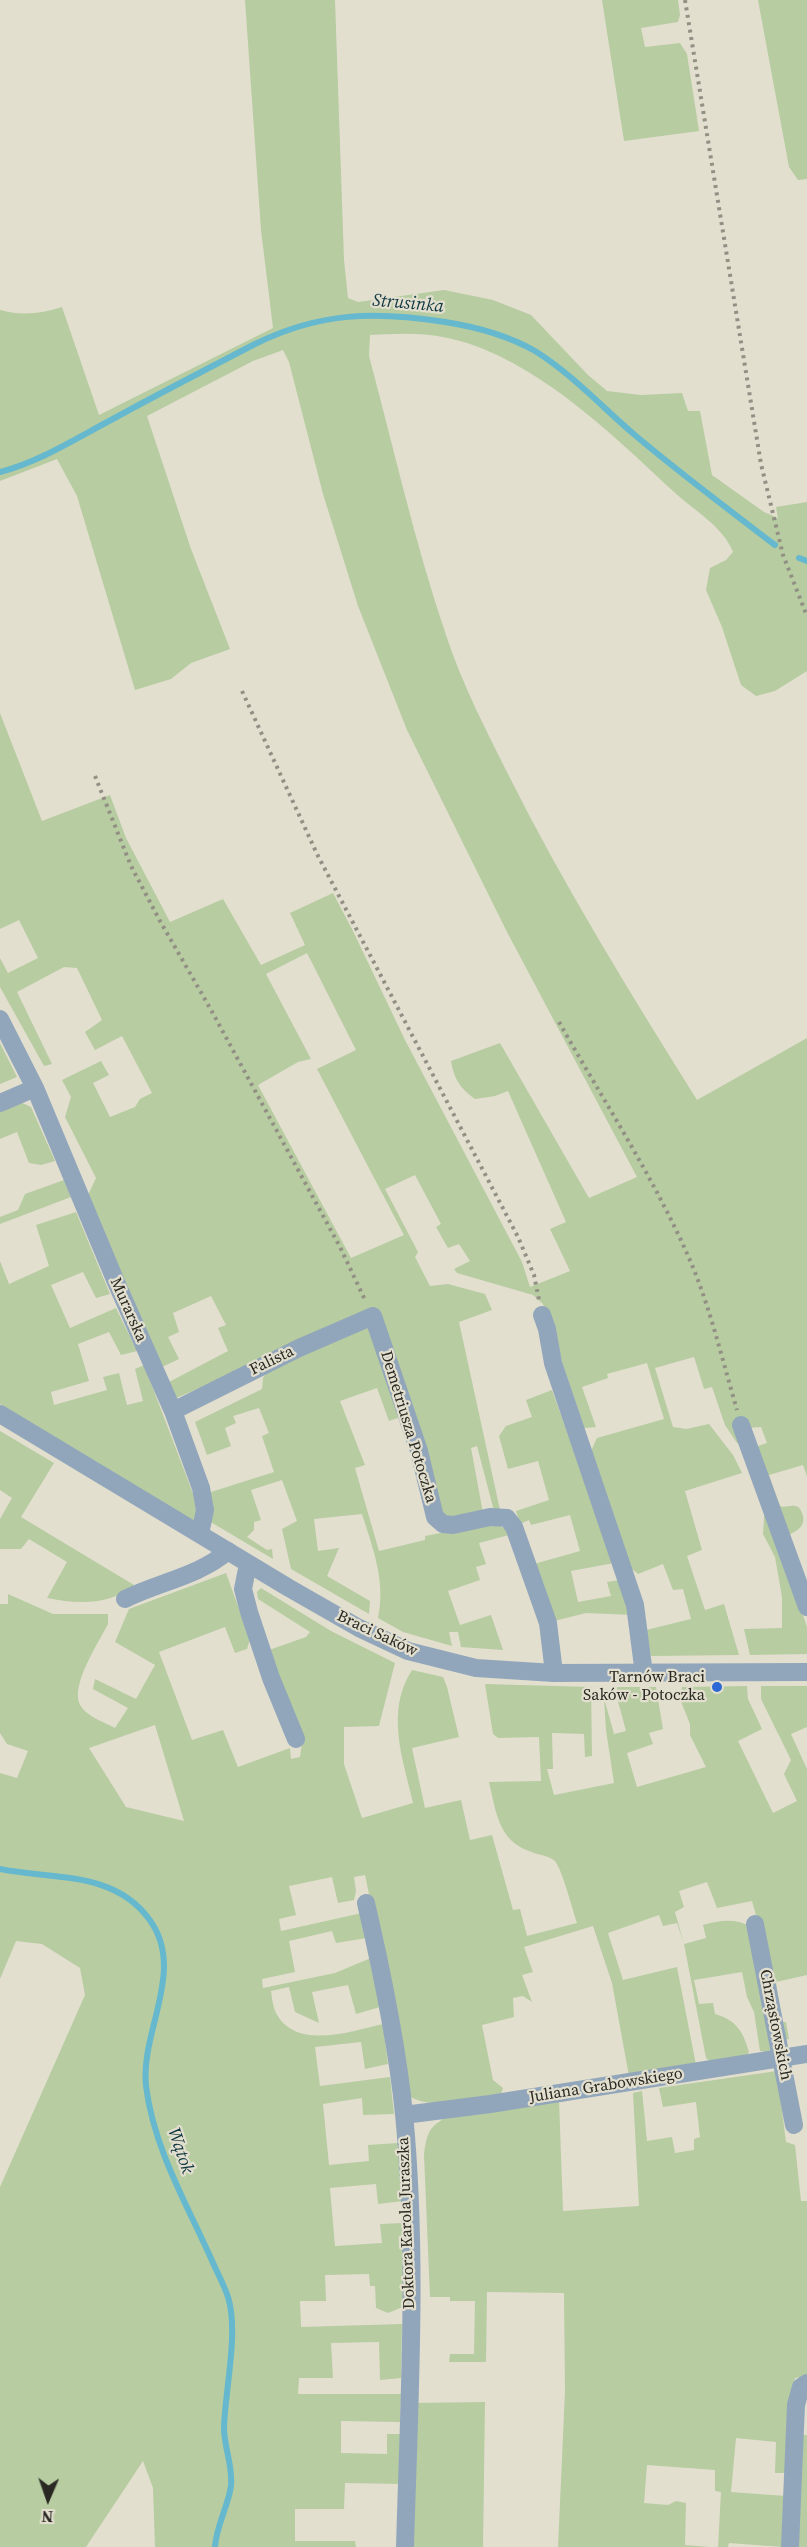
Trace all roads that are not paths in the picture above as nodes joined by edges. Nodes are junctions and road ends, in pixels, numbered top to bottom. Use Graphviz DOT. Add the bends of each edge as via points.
graph roads {
  1 [pos="0,1019"];
  2 [pos="35,1088"];
  3 [pos="0,1103"];
  4 [pos="542,1315"];
  5 [pos="373,1317"];
  6 [pos="173,1411"];
  7 [pos="0,1414"];
  8 [pos="741,1425"];
  9 [pos="200,1534"];
  10 [pos="228,1551"];
  11 [pos="248,1564"];
  12 [pos="125,1599"];
  13 [pos="807,1607"];
  14 [pos="807,1672"];
  15 [pos="554,1673"];
  16 [pos="644,1674"];
  17 [pos="296,1740"];
  18 [pos="366,1903"];
  19 [pos="755,1924"];
  20 [pos="807,2054"];
  21 [pos="782,2059"];
  22 [pos="404,2115"];
  23 [pos="794,2125"];
  24 [pos="807,2384"];
  25 [pos="405,2547"];
  26 [pos="790,2547"];
  1 -- 2 [label="street, Murarska"];
  2 -- 3 [label="street"];
  2 -- 6 [label="street, Murarska"];
  4 -- 16 [label="street" via="561,1388 635,1605"];
  5 -- 6 [label="street, Falista" via="299,1348"];
  5 -- 15 [label="street, Demetriusza Potoczka" via="419,1451 435,1517 443,1524 453,1525 490,1517 507,1518 514,1527 548,1623"];
  6 -- 9 [label="street, Murarska" via="201,1488 205,1510"];
  7 -- 9 [label="street, Braci Saków"];
  8 -- 13 [label="street"];
  9 -- 10 [label="street, Braci Saków"];
  10 -- 11 [label="street, Braci Saków"];
  10 -- 12 [label="street" via="194,1572"];
  11 -- 15 [label="street, Braci Saków" via="358,1628 408,1652 476,1668"];
  11 -- 17 [label="street" via="243,1589 249,1612"];
  14 -- 16 [label="street, Braci Saków"];
  15 -- 16 [label="street, Braci Saków"];
  18 -- 22 [label="street, Doktora Karola Juraszka"];
  19 -- 21 [label="street, Chrząstowskich"];
  20 -- 21 [label="street, Juliana Grabowskiego"];
  21 -- 22 [label="street, Juliana Grabowskiego"];
  21 -- 23 [label="street, Chrząstowskich"];
  22 -- 25 [label="street, Doktora Karola Juraszka" via="411,2278"];
  24 -- 26 [label="street" via="801,2387 796,2405"];
}
